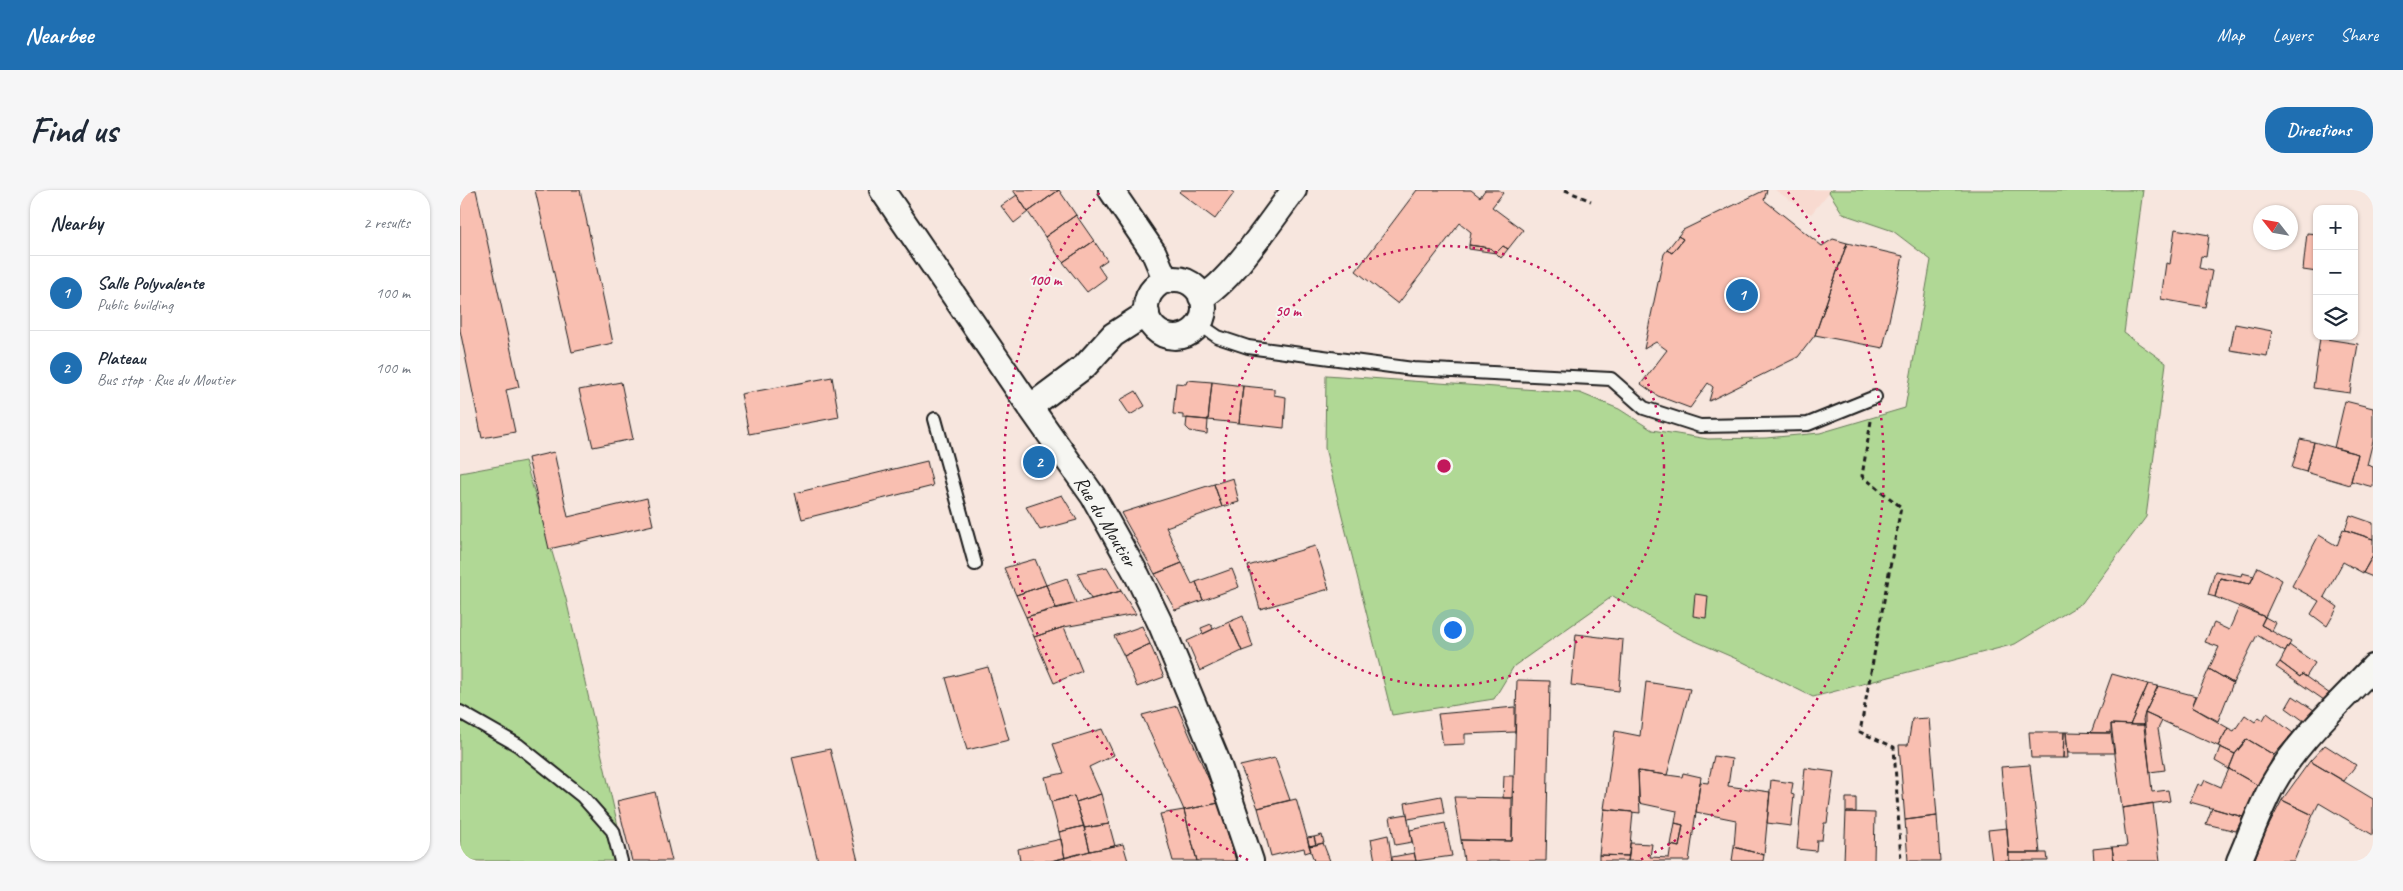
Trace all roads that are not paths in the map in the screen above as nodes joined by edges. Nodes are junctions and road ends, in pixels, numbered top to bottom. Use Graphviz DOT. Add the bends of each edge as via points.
graph roads {
  1 [pos="882,190"];
  2 [pos="1111,190"];
  3 [pos="1294,190"];
  4 [pos="1166,282"];
  5 [pos="1201,297"];
  6 [pos="1147,313"];
  7 [pos="1199,324"];
  8 [pos="1875,397"];
  9 [pos="1030,407"];
  10 [pos="935,419"];
  11 [pos="975,564"];
  12 [pos="2373,667"];
  13 [pos="460,712"];
  14 [pos="621,861"];
  15 [pos="1251,861"];
  16 [pos="2238,861"];
  1 -- 9 [label="street, Rue du Moutier"];
  2 -- 4 [label="street" via="1159,261"];
  3 -- 5 [label="street" via="1226,278"];
  4 -- 5 [label="street" via="1184,281"];
  4 -- 6 [label="street" via="1153,290 1147,303"];
  5 -- 7 [label="street" via="1203,314"];
  6 -- 7 [label="street" via="1154,328 1173,337 1186,335"];
  6 -- 9 [label="street" via="1113,335 1086,366"];
  7 -- 8 [label="lane" via="1226,340 1258,348 1413,369 1611,379 1644,408 1700,426 1808,424"];
  9 -- 15 [label="street, Rue du Moutier" via="1093,496 1137,575 1217,760"];
  10 -- 11 [label="lane"];
  12 -- 16 [label="street" via="2304,740 2287,763 2273,784"];
  13 -- 14 [label="lane" via="518,745 582,796 613,831"];
}
